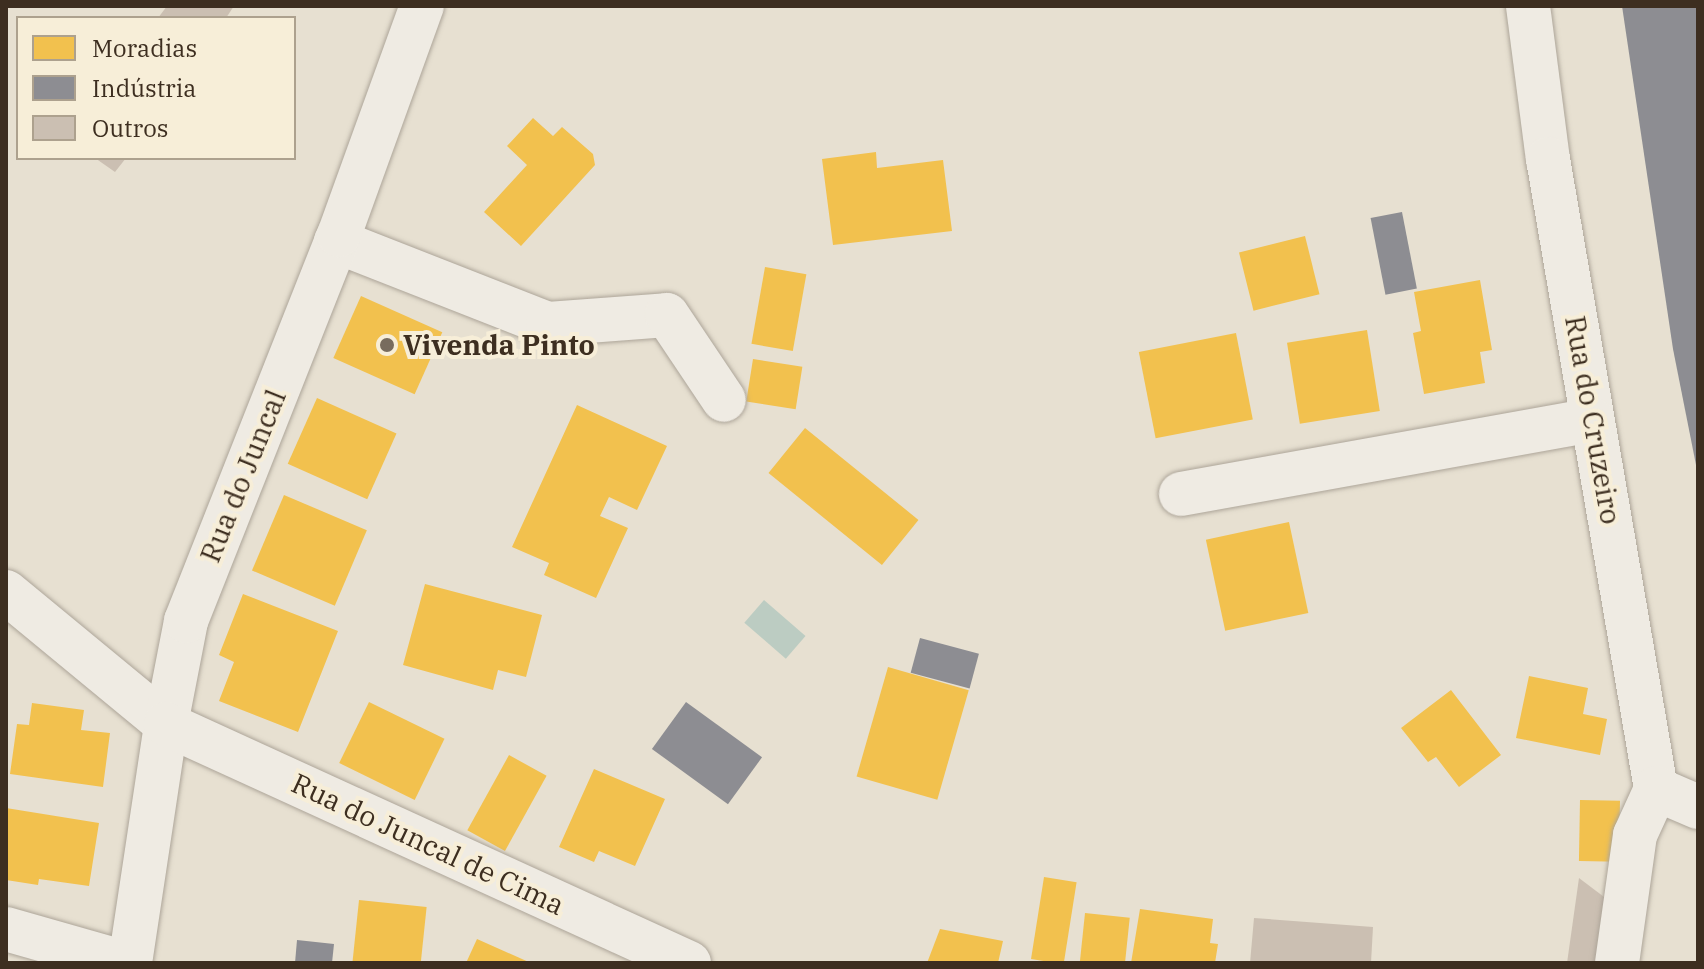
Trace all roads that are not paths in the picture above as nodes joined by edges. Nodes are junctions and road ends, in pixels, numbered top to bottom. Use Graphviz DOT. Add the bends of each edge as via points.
graph roads {
  1 [pos="422,6"];
  2 [pos="1528,6"];
  3 [pos="336,241"];
  4 [pos="724,400"];
  5 [pos="1592,420"];
  6 [pos="1181,494"];
  7 [pos="6,592"];
  8 [pos="166,724"];
  9 [pos="1656,789"];
  10 [pos="1698,807"];
  11 [pos="6,929"];
  12 [pos="128,963"];
  13 [pos="689,963"];
  14 [pos="1617,963"];
  1 -- 3 [label="street, Rua do Juncal"];
  2 -- 5 [label="street, Rua do Cruzeiro"];
  3 -- 4 [label="street" via="548,324 667,315"];
  3 -- 8 [label="street, Rua do Juncal" via="186,621"];
  5 -- 6 [label="street"];
  5 -- 9 [label="street, Rua do Cruzeiro"];
  7 -- 8 [label="street, Rua do Juncal de Cima"];
  8 -- 12 [label="street, Rua do Juncal"];
  8 -- 13 [label="street, Rua do Juncal de Cima"];
  9 -- 10 [label="street"];
  9 -- 14 [label="street" via="1635,835"];
  11 -- 12 [label="street"];
}
